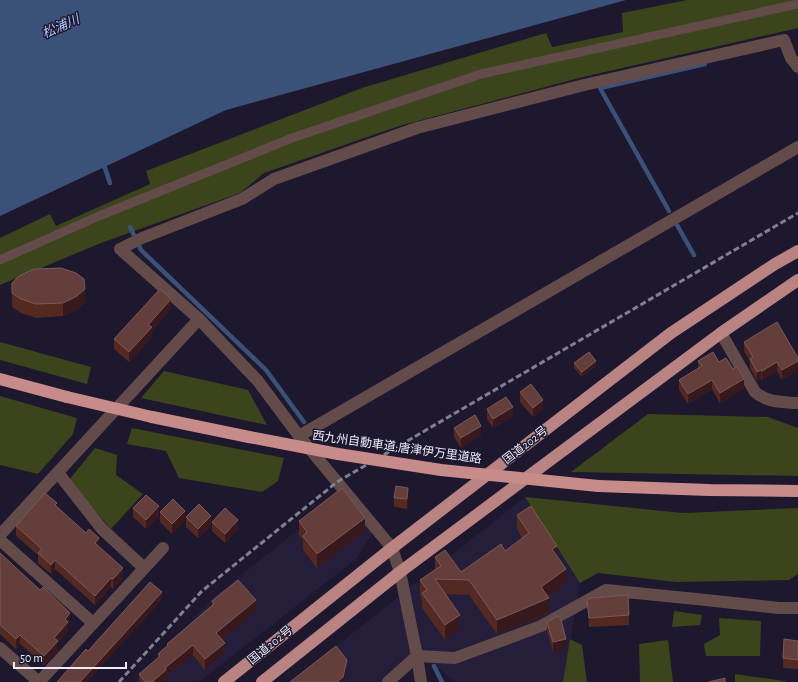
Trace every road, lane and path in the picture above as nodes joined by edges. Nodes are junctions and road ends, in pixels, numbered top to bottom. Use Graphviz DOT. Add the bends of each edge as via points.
graph roads {
  1 [pos="798,4"];
  2 [pos="798,67"];
  3 [pos="798,147"];
  4 [pos="798,251"];
  5 [pos="0,260"];
  6 [pos="798,280"];
  7 [pos="199,319"];
  8 [pos="721,332"];
  9 [pos="0,379"];
  10 [pos="798,403"];
  11 [pos="299,436"];
  12 [pos="58,473"];
  13 [pos="795,491"];
  14 [pos="0,535"];
  15 [pos="0,540"];
  16 [pos="163,548"];
  17 [pos="392,548"];
  18 [pos="144,568"];
  19 [pos="400,572"];
  20 [pos="798,608"];
  21 [pos="93,623"];
  22 [pos="0,648"];
  23 [pos="417,656"];
  24 [pos="39,682"];
  25 [pos="224,682"];
  26 [pos="262,682"];
  27 [pos="388,682"];
  28 [pos="420,682"];
  1 -- 5 [label="lane" via="481,74 292,138 99,216"];
  2 -- 7 [label="street" via="791,58 784,40 584,85 425,126 274,179 242,199 120,249"];
  3 -- 11 [label="street"];
  4 -- 17 [label="highway, 国道202号" via="671,333"];
  6 -- 8 [label="highway, 国道202号"];
  7 -- 11 [label="street" via="258,380"];
  7 -- 12 [label="street"];
  8 -- 10 [label="street" via="755,392 769,401"];
  8 -- 19 [label="highway, 国道202号"];
  9 -- 13 [label="highway, 西九州自動車道;唐津伊万里道路, bridge" via="152,417 338,454 441,470 598,486"];
  11 -- 17 [label="street"];
  12 -- 14 [label="street"];
  12 -- 18 [label="street" via="102,529"];
  15 -- 21 [label="street"];
  16 -- 18 [label="street"];
  17 -- 19 [label="street"];
  17 -- 25 [label="highway, 国道202号"];
  18 -- 21 [label="street"];
  19 -- 23 [label="street"];
  19 -- 26 [label="highway, 国道202号"];
  20 -- 23 [label="street" via="606,590 541,626 455,658"];
  21 -- 24 [label="street"];
  22 -- 24 [label="street"];
  23 -- 27 [label="street"];
  23 -- 28 [label="street"];
}
